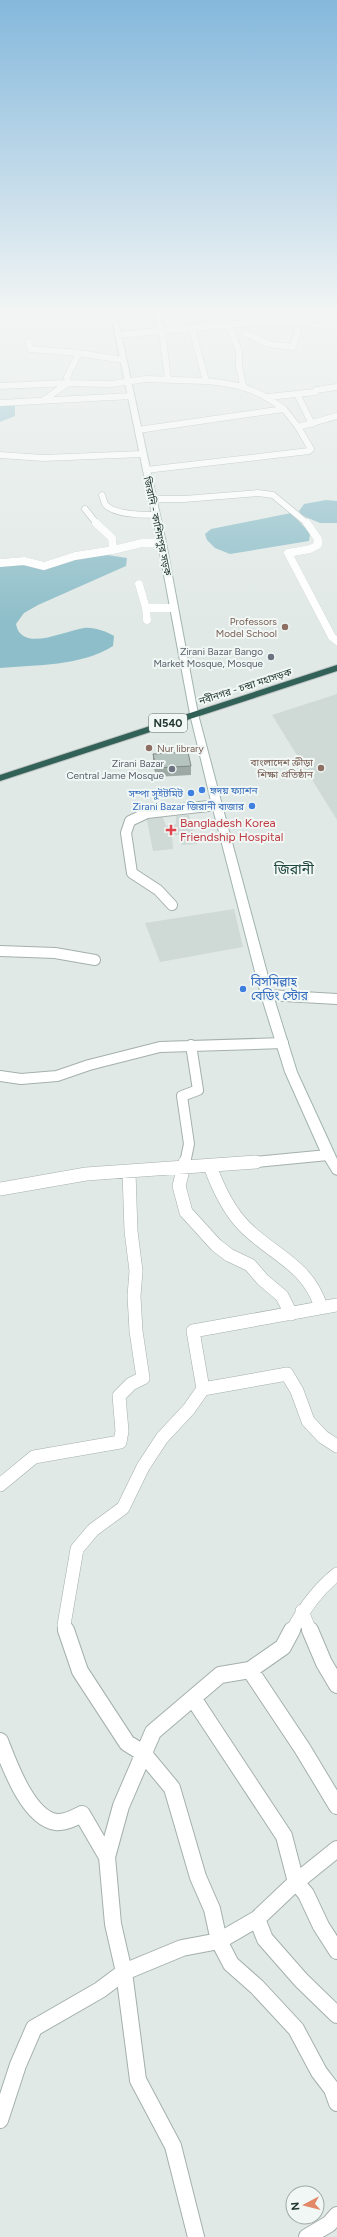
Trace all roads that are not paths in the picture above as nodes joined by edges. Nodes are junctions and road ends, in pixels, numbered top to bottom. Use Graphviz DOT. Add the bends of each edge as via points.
graph roads {
  1 [pos="134,413"];
  2 [pos="253,413"];
  3 [pos="287,413"];
  4 [pos="306,413"];
  5 [pos="337,416"];
  6 [pos="312,424"];
  7 [pos="298,427"];
  8 [pos="138,430"];
  9 [pos="143,454"];
  10 [pos="0,455"];
  11 [pos="146,470"];
  12 [pos="102,495"];
  13 [pos="153,499"];
  14 [pos="85,508"];
  15 [pos="156,515"];
  16 [pos="162,543"];
  17 [pos="113,550"];
  18 [pos="0,563"];
  19 [pos="139,584"];
  20 [pos="146,608"];
  21 [pos="174,608"];
  22 [pos="147,620"];
  23 [pos="337,641"];
  24 [pos="337,668"];
  25 [pos="337,675"];
  26 [pos="194,717"];
  27 [pos="0,778"];
  28 [pos="0,786"];
  29 [pos="217,805"];
  30 [pos="172,905"];
  31 [pos="0,951"];
  32 [pos="95,960"];
  33 [pos="267,995"];
  34 [pos="337,998"];
  35 [pos="283,1043"];
  36 [pos="191,1045"];
  37 [pos="0,1076"];
  38 [pos="328,1154"];
  39 [pos="210,1166"];
  40 [pos="184,1168"];
  41 [pos="337,1170"];
  42 [pos="129,1172"];
  43 [pos="0,1189"];
  44 [pos="337,1305"];
  45 [pos="321,1307"];
  46 [pos="291,1314"];
  47 [pos="203,1389"];
  48 [pos="337,1446"];
  49 [pos="0,1485"];
  50 [pos="337,1574"];
  51 [pos="302,1611"];
  52 [pos="250,1670"];
  53 [pos="337,1685"];
  54 [pos="193,1698"];
  55 [pos="0,1741"];
  56 [pos="143,1753"];
  57 [pos="337,1806"];
  58 [pos="337,1850"];
  59 [pos="107,1857"];
  60 [pos="296,1882"];
  61 [pos="257,1919"];
  62 [pos="219,1941"];
  63 [pos="337,1951"];
  64 [pos="124,1972"];
  65 [pos="337,2015"];
  66 [pos="337,2103"];
  67 [pos="0,2120"];
  68 [pos="337,2215"];
  69 [pos="196,2237"];
  70 [pos="307,2237"];
  1 -- 8 [label="street, জিরানি - কাশিমপুর সড়ক"];
  2 -- 8 [label="street"];
  3 -- 7 [label="street"];
  4 -- 6 [label="street"];
  5 -- 6 [label="street"];
  6 -- 7 [label="street"];
  7 -- 11 [label="street" via="311,449 309,451"];
  8 -- 9 [label="street, জিরানি - কাশিমপুর সড়ক"];
  9 -- 10 [label="street" via="43,458"];
  9 -- 11 [label="street, জিরানি - কাশিমপুর সড়ক"];
  11 -- 13 [label="street, জিরানি - কাশিমপুর সড়ক"];
  12 -- 15 [label="street" via="105,504 112,509"];
  13 -- 15 [label="street, জিরানি - কাশিমপুর সড়ক"];
  13 -- 23 [label="street" via="258,493 273,495 305,520 318,539 318,545 310,549 288,553 332,637"];
  14 -- 17 [label="street" via="96,523 110,534 113,539"];
  15 -- 16 [label="street, জিরানি - কাশিমপুর সড়ক"];
  16 -- 17 [label="street" via="142,543"];
  16 -- 21 [label="street, জিরানি - কাশিমপুর সড়ক"];
  17 -- 18 [label="street" via="75,556 44,566 24,562"];
  19 -- 20 [label="street"];
  20 -- 21 [label="street"];
  20 -- 22 [label="street"];
  21 -- 26 [label="street, জিরানি - কাশিমপুর সড়ক"];
  24 -- 26 [label="highway, নবীনগর - চন্দ্রা মহাসড়ক / N540"];
  25 -- 26 [label="highway, নবীনগর - চন্দ্রা মহাসড়ক / N540"];
  26 -- 27 [label="highway, নবীনগর - চন্দ্রা মহাসড়ক / N540"];
  26 -- 28 [label="highway, নবীনগর - চন্দ্রা মহাসড়ক / N540"];
  26 -- 29 [label="street, জিরানি - কাশিমপুর সড়ক"];
  29 -- 30 [label="street" via="148,813 130,821 126,833 132,873 158,890"];
  29 -- 33 [label="street, জিরানি - কাশিমপুর সড়ক"];
  31 -- 32 [label="street" via="49,952"];
  33 -- 34 [label="street"];
  33 -- 35 [label="street, জিরানি - কাশিমপুর সড়ক"];
  35 -- 36 [label="street"];
  35 -- 38 [label="street, জিরানি - কাশিমপুর সড়ক" via="291,1072"];
  36 -- 37 [label="street" via="160,1047 57,1076 21,1079"];
  36 -- 40 [label="street" via="198,1090 182,1096 188,1144"];
  38 -- 39 [label="street"];
  38 -- 41 [label="street, জিরানি - কাশিমপুর সড়ক"];
  39 -- 40 [label="street"];
  39 -- 45 [label="street" via="219,1190 245,1227 277,1251 312,1284 319,1296"];
  40 -- 42 [label="street"];
  40 -- 46 [label="street" via="179,1186 186,1212 216,1245 250,1266 282,1296"];
  42 -- 43 [label="street" via="86,1174"];
  42 -- 49 [label="street" via="131,1230 136,1271 136,1331 143,1378 131,1384 119,1396 122,1431 120,1442 34,1457"];
  44 -- 45 [label="street"];
  45 -- 46 [label="street"];
  46 -- 47 [label="street" via="193,1331"];
  47 -- 48 [label="street" via="287,1374 297,1391 308,1421 323,1437"];
  47 -- 56 [label="street" via="162,1438 143,1467 123,1508 93,1530 77,1549 64,1624 80,1671 127,1743"];
  50 -- 51 [label="street" via="321,1587"];
  51 -- 52 [label="street" via="283,1647"];
  51 -- 53 [label="street" via="324,1663"];
  52 -- 54 [label="street" via="220,1676"];
  52 -- 57 [label="street"];
  54 -- 56 [label="street" via="153,1732"];
  54 -- 60 [label="street" via="284,1836"];
  55 -- 59 [label="street" via="29,1803 44,1819 56,1822 82,1814"];
  56 -- 59 [label="street" via="121,1806"];
  56 -- 62 [label="street" via="172,1788 198,1877 212,1909"];
  58 -- 60 [label="street"];
  59 -- 64 [label="street" via="113,1924"];
  60 -- 61 [label="street"];
  60 -- 63 [label="street" via="306,1894 321,1926"];
  61 -- 62 [label="street"];
  61 -- 65 [label="street" via="266,1939 301,1980"];
  62 -- 64 [label="street" via="182,1948"];
  62 -- 66 [label="street" via="231,1964 257,1987 296,2029 319,2072 332,2089"];
  64 -- 67 [label="street" via="100,1990 34,2028 18,2065"];
  64 -- 69 [label="street" via="138,2080 173,2146"];
  68 -- 70 [label="street"];
}
